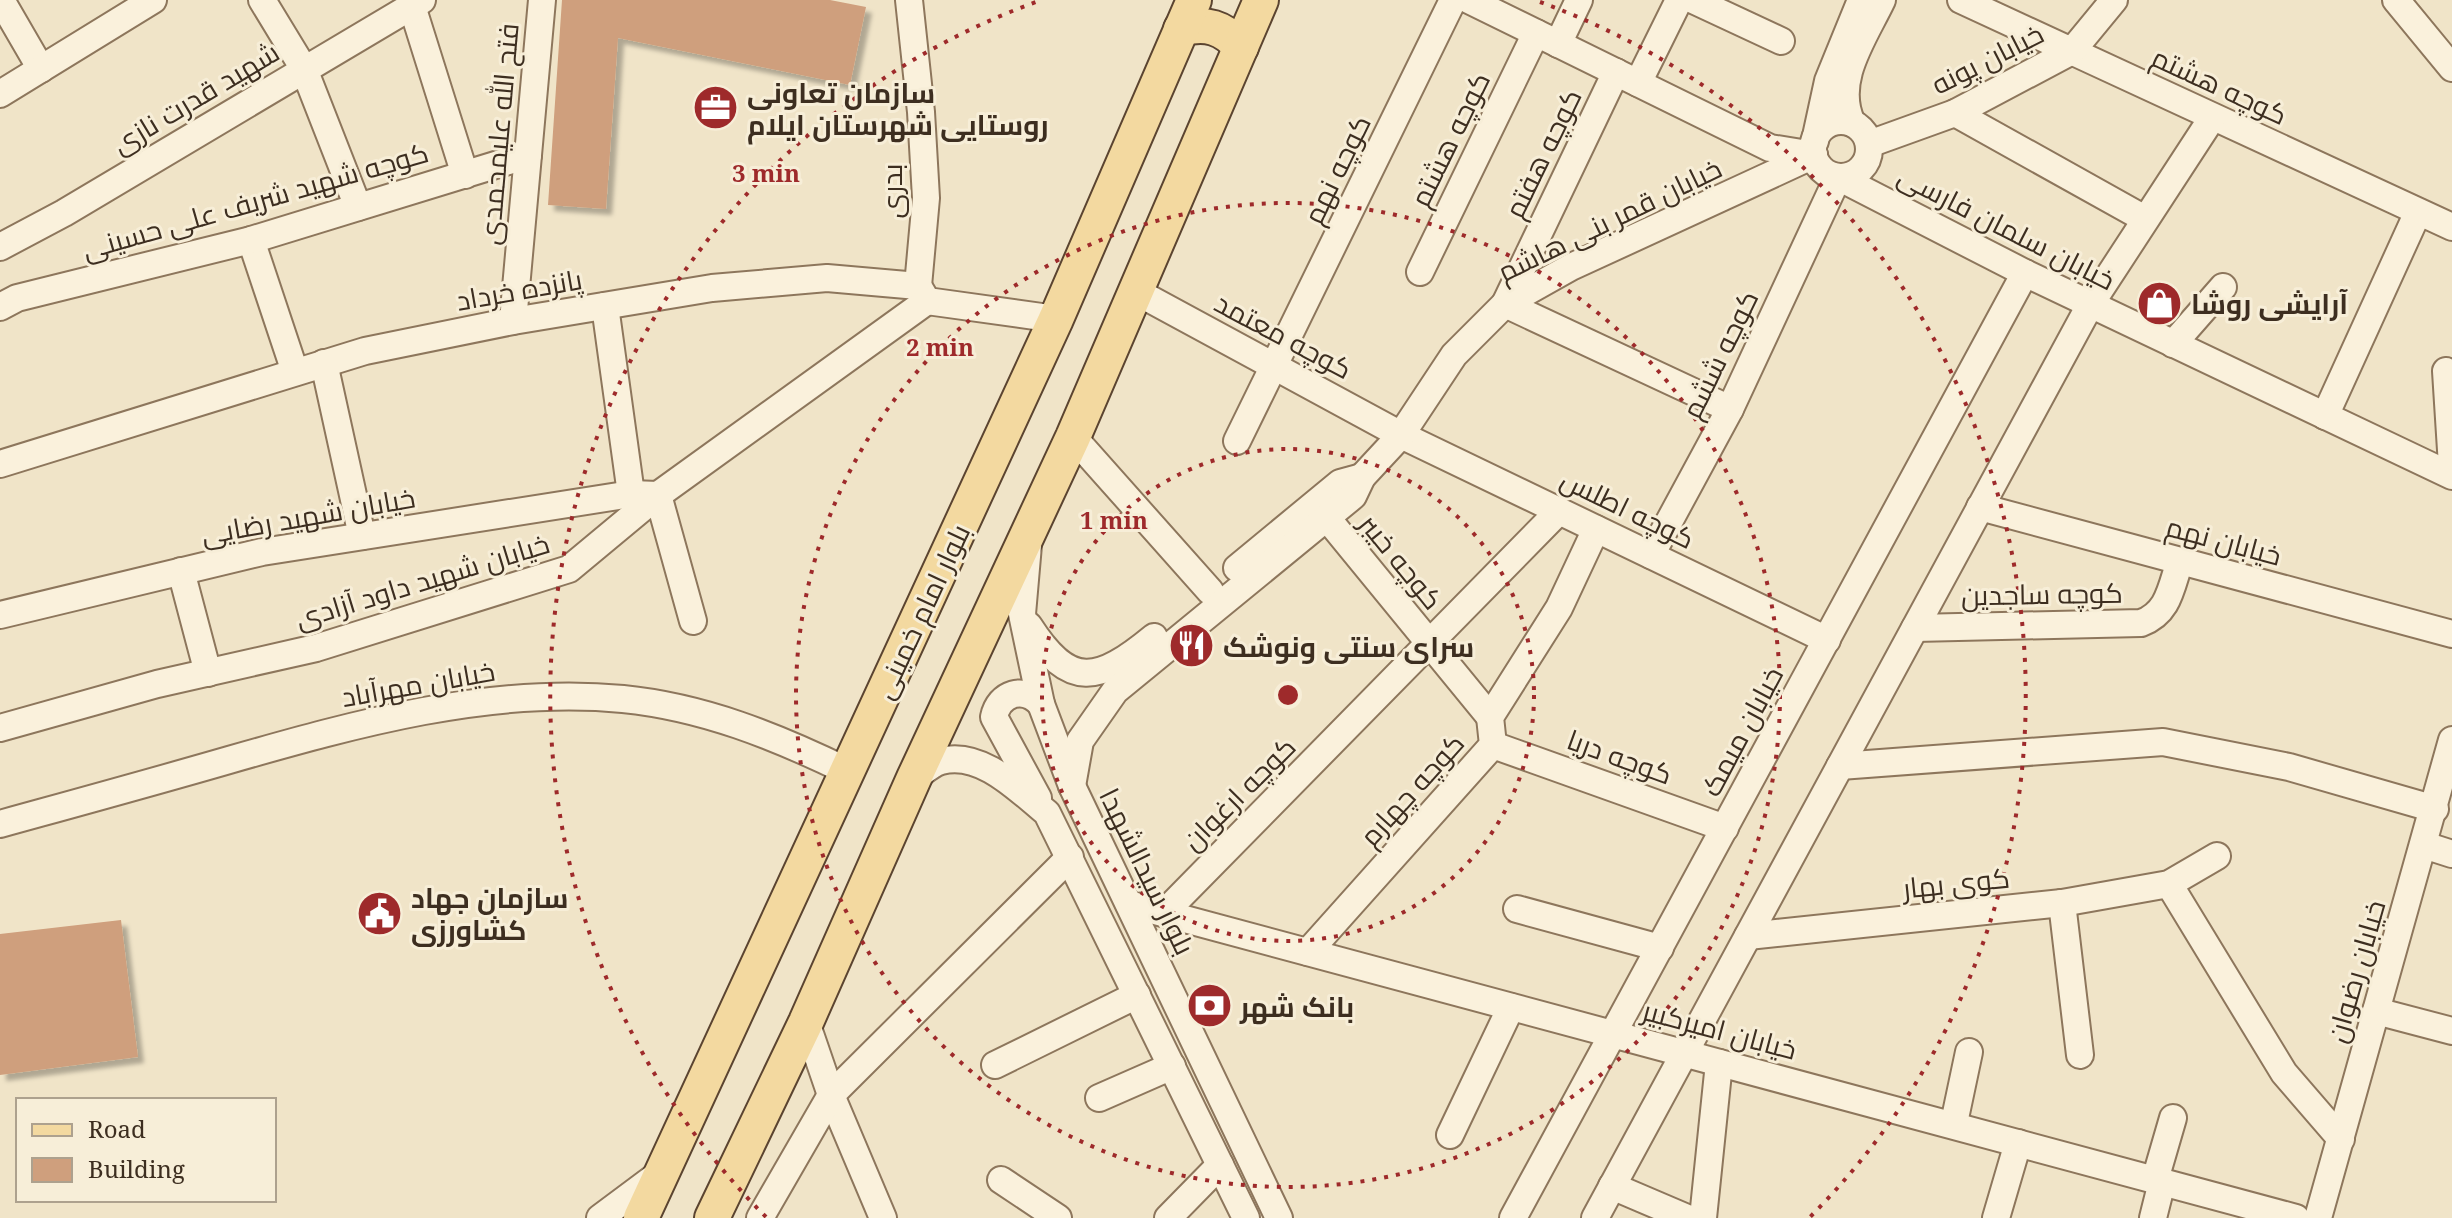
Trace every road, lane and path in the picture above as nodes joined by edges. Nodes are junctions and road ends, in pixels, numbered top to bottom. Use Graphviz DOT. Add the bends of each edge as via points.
graph roads {
  1 [pos="1,0"];
  2 [pos="153,0"];
  3 [pos="262,0"];
  4 [pos="542,0"];
  5 [pos="909,0"];
  6 [pos="1261,0"];
  7 [pos="1453,0"];
  8 [pos="1469,0"];
  9 [pos="1579,0"];
  10 [pos="1679,0"];
  11 [pos="1693,0"];
  12 [pos="1861,0"];
  13 [pos="1882,0"];
  14 [pos="1961,0"];
  15 [pos="2114,0"];
  16 [pos="2396,0"];
  17 [pos="417,3"];
  18 [pos="1187,15"];
  19 [pos="1547,38"];
  20 [pos="1781,41"];
  21 [pos="1241,47"];
  22 [pos="2072,51"];
  23 [pos="2452,68"];
  24 [pos="41,69"];
  25 [pos="304,69"];
  26 [pos="1627,78"];
  27 [pos="0,94"];
  28 [pos="1955,113"];
  29 [pos="2212,118"];
  30 [pos="1852,123"];
  31 [pos="1869,144"];
  32 [pos="1814,148"];
  33 [pos="528,155"];
  34 [pos="465,175"];
  35 [pos="1838,177"];
  36 [pos="358,207"];
  37 [pos="2418,212"];
  38 [pos="2145,219"];
  39 [pos="2452,227"];
  40 [pos="251,240"];
  41 [pos="0,247"];
  42 [pos="1420,272"];
  43 [pos="2025,273"];
  44 [pos="2223,287"];
  45 [pos="1137,292"];
  46 [pos="923,294"];
  47 [pos="1505,304"];
  48 [pos="2090,305"];
  49 [pos="605,306"];
  50 [pos="0,307"];
  51 [pos="1056,319"];
  52 [pos="513,321"];
  53 [pos="2173,344"];
  54 [pos="324,363"];
  55 [pos="1276,366"];
  56 [pos="2446,371"];
  57 [pos="295,372"];
  58 [pos="1730,409"];
  59 [pos="2325,416"];
  60 [pos="1401,435"];
  61 [pos="1073,437"];
  62 [pos="1237,441"];
  63 [pos="0,464"];
  64 [pos="2452,466"];
  65 [pos="2452,476"];
  66 [pos="1362,477"];
  67 [pos="631,494"];
  68 [pos="658,495"];
  69 [pos="1980,507"];
  70 [pos="1559,511"];
  71 [pos="1327,518"];
  72 [pos="1596,529"];
  73 [pos="1028,534"];
  74 [pos="362,536"];
  75 [pos="1651,555"];
  76 [pos="2180,561"];
  77 [pos="181,571"];
  78 [pos="1210,591"];
  79 [pos="1022,614"];
  80 [pos="0,615"];
  81 [pos="693,621"];
  82 [pos="1915,628"];
  83 [pos="2452,634"];
  84 [pos="1827,640"];
  85 [pos="1429,646"];
  86 [pos="208,673"];
  87 [pos="1041,704"];
  88 [pos="1490,717"];
  89 [pos="0,728"];
  90 [pos="2452,740"];
  91 [pos="1493,745"];
  92 [pos="1840,766"];
  93 [pos="847,771"];
  94 [pos="914,778"];
  95 [pos="1072,786"];
  96 [pos="2435,809"];
  97 [pos="1047,813"];
  98 [pos="0,824"];
  99 [pos="1725,828"];
  100 [pos="2424,845"];
  101 [pos="2452,854"];
  102 [pos="2217,856"];
  103 [pos="1070,857"];
  104 [pos="2169,884"];
  105 [pos="2062,903"];
  106 [pos="1129,904"];
  107 [pos="1517,909"];
  108 [pos="1164,913"];
  109 [pos="1748,936"];
  110 [pos="1660,948"];
  111 [pos="1308,952"];
  112 [pos="1137,995"];
  113 [pos="1511,1007"];
  114 [pos="2376,1011"];
  115 [pos="806,1022"];
  116 [pos="2452,1031"];
  117 [pos="1613,1034"];
  118 [pos="1969,1052"];
  119 [pos="1684,1053"];
  120 [pos="2080,1055"];
  121 [pos="1719,1063"];
  122 [pos="995,1065"];
  123 [pos="1172,1066"];
  124 [pos="831,1095"];
  125 [pos="1099,1098"];
  126 [pos="2173,1118"];
  127 [pos="1954,1123"];
  128 [pos="1450,1135"];
  129 [pos="2341,1139"];
  130 [pos="2018,1143"];
  131 [pos="1220,1165"];
  132 [pos="659,1174"];
  133 [pos="1001,1180"];
  134 [pos="2158,1181"];
  135 [pos="1612,1186"];
  136 [pos="600,1218"];
  137 [pos="641,1218"];
  138 [pos="712,1218"];
  139 [pos="760,1218"];
  140 [pos="883,1218"];
  141 [pos="1058,1218"];
  142 [pos="1168,1218"];
  143 [pos="1246,1218"];
  144 [pos="1279,1218"];
  145 [pos="1513,1218"];
  146 [pos="1595,1218"];
  147 [pos="1687,1218"];
  148 [pos="1703,1218"];
  149 [pos="1996,1218"];
  150 [pos="2153,1218"];
  151 [pos="2296,1218"];
  152 [pos="2318,1218"];
  1 -- 24 [label="street"];
  2 -- 24 [label="street"];
  3 -- 25 [label="street"];
  4 -- 33 [label="street, فتح الله علیمحمدی"];
  5 -- 46 [label="street, بدری" via="926,198"];
  6 -- 21 [label="main road"];
  7 -- 55 [label="street, کوچه نهم"];
  8 -- 19 [label="street"];
  9 -- 19 [label="street, کوچه هشتم"];
  10 -- 26 [label="street, کوچه هفتم"];
  11 -- 20 [label="street"];
  12 -- 32 [label="street" via="1828,81"];
  13 -- 30 [label="street" via="1845,82"];
  14 -- 22 [label="street, کوچه هشتم"];
  15 -- 22 [label="street, خیابان پونه"];
  16 -- 23 [label="street"];
  17 -- 25 [label="street, شهید قدرت نازی"];
  17 -- 34 [label="street"];
  18 -- 21 [label="main road" via="1221,29"];
  18 -- 51 [label="main road, بلوار امام خمینی"];
  19 -- 26 [label="street"];
  19 -- 42 [label="street, کوچه هشتم"];
  21 -- 45 [label="main road"];
  22 -- 28 [label="street, خیابان پونه"];
  22 -- 29 [label="street, کوچه هشتم"];
  24 -- 27 [label="street"];
  25 -- 36 [label="street"];
  25 -- 41 [label="street, شهید قدرت نازی"];
  26 -- 32 [label="street" via="1770,148"];
  26 -- 47 [label="street, کوچه هفتم"];
  28 -- 31 [label="street, خیابان پونه"];
  28 -- 38 [label="street"];
  29 -- 37 [label="street, کوچه هشتم"];
  29 -- 38 [label="street"];
  30 -- 31 [label="street"];
  30 -- 32 [label="street" via="1830,124"];
  31 -- 35 [label="street" via="1864,166 1853,175"];
  32 -- 35 [label="street" via="1824,171"];
  32 -- 47 [label="street, خیابان قمر بنی هاشم"];
  33 -- 34 [label="street, کوچه شهید شریف علی حسینی"];
  33 -- 52 [label="street, فتح الله علیمحمدی"];
  34 -- 36 [label="street, کوچه شهید شریف علی حسینی"];
  35 -- 43 [label="street, خیابان سلمان فارسی"];
  35 -- 58 [label="street, کوچه ششم"];
  36 -- 40 [label="street, کوچه شهید شریف علی حسینی"];
  37 -- 39 [label="street, کوچه هشتم"];
  37 -- 59 [label="street"];
  38 -- 48 [label="street"];
  40 -- 50 [label="street, کوچه شهید شریف علی حسینی" via="17,298"];
  40 -- 57 [label="street"];
  43 -- 48 [label="street, خیابان سلمان فارسی"];
  43 -- 84 [label="street, خیابان میمک"];
  44 -- 53 [label="street"];
  45 -- 55 [label="street, کوچه معتمد"];
  45 -- 61 [label="main road"];
  46 -- 49 [label="street, پانزده خرداد" via="827,278 712,288"];
  46 -- 51 [label="street, پانزده خرداد"];
  46 -- 68 [label="street, خیابان شهید داود آزادی"];
  47 -- 58 [label="street"];
  47 -- 60 [label="street, خیابان قمر بنی هاشم" via="1454,355"];
  48 -- 53 [label="street, خیابان سلمان فارسی"];
  48 -- 69 [label="street"];
  49 -- 52 [label="street, پانزده خرداد"];
  49 -- 67 [label="street"];
  51 -- 93 [label="main road, بلوار امام خمینی"];
  52 -- 54 [label="street, پانزده خرداد"];
  53 -- 59 [label="street, خیابان سلمان فارسی"];
  54 -- 57 [label="street, پانزده خرداد"];
  54 -- 74 [label="street"];
  55 -- 60 [label="street, کوچه معتمد"];
  55 -- 62 [label="street, کوچه نهم"];
  56 -- 64 [label="street"];
  57 -- 63 [label="street, پانزده خرداد"];
  58 -- 75 [label="street, کوچه ششم"];
  59 -- 65 [label="street, خیابان سلمان فارسی"];
  60 -- 66 [label="street, خیابان قمر بنی هاشم"];
  60 -- 70 [label="street, کوچه اطلس"];
  61 -- 73 [label="main road"];
  61 -- 78 [label="street"];
  66 -- 71 [label="street, خیابان قمر بنی هاشم" via="1353,496"];
  66 -- 78 [label="street, خیابان قمر بنی هاشم" via="1340,483"];
  67 -- 68 [label="street, خیابان شهید رضایی"];
  67 -- 74 [label="street, خیابان شهید رضایی"];
  68 -- 81 [label="street"];
  68 -- 86 [label="street, خیابان شهید داود آزادی" via="569,569 316,648"];
  69 -- 76 [label="street, خیابان نهم"];
  69 -- 82 [label="street"];
  70 -- 72 [label="street, کوچه اطلس"];
  70 -- 85 [label="street, کوچه ارغوان"];
  71 -- 85 [label="street, کوچه خیبر"];
  71 -- 95 [label="street, خیابان قمر بنی هاشم" via="1115,691 1080,741"];
  72 -- 75 [label="street, کوچه اطلس"];
  72 -- 88 [label="street, کوچه چهارم" via="1559,608"];
  73 -- 79 [label="street, بلوار سیدالشهدا"];
  73 -- 94 [label="main road"];
  74 -- 77 [label="street, خیابان شهید رضایی"];
  75 -- 84 [label="street, کوچه اطلس"];
  76 -- 82 [label="street, کوچه ساجدین" via="2164,609 2141,623"];
  76 -- 83 [label="street, خیابان نهم"];
  77 -- 80 [label="street, خیابان شهید رضایی"];
  77 -- 86 [label="street"];
  78 -- 79 [label="street, خیابان قمر بنی هاشم" via="1131,656 1095,671 1071,672 1053,660"];
  79 -- 87 [label="street, بلوار سیدالشهدا"];
  82 -- 92 [label="street"];
  84 -- 99 [label="street, خیابان میمک"];
  85 -- 88 [label="street, کوچه خیبر"];
  85 -- 108 [label="street, کوچه ارغوان"];
  86 -- 89 [label="street, خیابان شهید داود آزادی"];
  87 -- 95 [label="street, بلوار سیدالشهدا"];
  87 -- 97 [label="street" via="1028,694 1013,694 999,702 994,717"];
  88 -- 91 [label="street, کوچه چهارم"];
  90 -- 96 [label="street, خیابان رضوان"];
  91 -- 99 [label="street, کوچه دریا"];
  91 -- 111 [label="street, کوچه چهارم"];
  92 -- 96 [label="street" via="2163,742 2289,767"];
  92 -- 109 [label="street"];
  93 -- 98 [label="street, خیابان مهرآباد" via="778,738 712,715 625,699 552,695 476,703 337,730"];
  93 -- 132 [label="main road, بلوار امام خمینی"];
  94 -- 97 [label="street" via="940,761 972,761 1001,776"];
  94 -- 115 [label="main road"];
  95 -- 106 [label="street, بلوار سیدالشهدا"];
  96 -- 100 [label="street, خیابان رضوان"];
  97 -- 103 [label="street"];
  99 -- 110 [label="street, خیابان میمک"];
  100 -- 101 [label="street"];
  100 -- 114 [label="street, خیابان رضوان"];
  102 -- 104 [label="street, کوی بهار"];
  103 -- 112 [label="street"];
  103 -- 124 [label="street"];
  104 -- 105 [label="street, کوی بهار"];
  104 -- 129 [label="street" via="2284,1073"];
  105 -- 109 [label="street, کوی بهار"];
  105 -- 120 [label="street"];
  106 -- 108 [label="street, خیابان امیرکبیر"];
  106 -- 144 [label="street, بلوار سیدالشهدا"];
  107 -- 110 [label="street"];
  108 -- 111 [label="street, خیابان امیرکبیر"];
  109 -- 119 [label="street"];
  110 -- 117 [label="street, خیابان میمک"];
  111 -- 113 [label="street, خیابان امیرکبیر"];
  112 -- 122 [label="street"];
  112 -- 123 [label="street"];
  113 -- 117 [label="street, خیابان امیرکبیر"];
  113 -- 128 [label="street"];
  114 -- 116 [label="street"];
  114 -- 129 [label="street, خیابان رضوان"];
  115 -- 124 [label="street"];
  115 -- 138 [label="main road"];
  117 -- 119 [label="street, خیابان امیرکبیر"];
  117 -- 145 [label="street, خیابان میمک"];
  118 -- 127 [label="street"];
  119 -- 121 [label="street, خیابان امیرکبیر"];
  119 -- 135 [label="street"];
  121 -- 127 [label="street, خیابان امیرکبیر"];
  121 -- 148 [label="street"];
  123 -- 125 [label="street"];
  123 -- 131 [label="street"];
  124 -- 139 [label="street"];
  124 -- 140 [label="street"];
  126 -- 134 [label="street"];
  127 -- 130 [label="street, خیابان امیرکبیر"];
  129 -- 152 [label="street, خیابان رضوان"];
  130 -- 134 [label="street, خیابان امیرکبیر"];
  130 -- 149 [label="street"];
  131 -- 142 [label="street"];
  131 -- 143 [label="street"];
  132 -- 136 [label="street"];
  132 -- 137 [label="main road, بلوار امام خمینی"];
  133 -- 141 [label="street"];
  134 -- 150 [label="street"];
  134 -- 151 [label="street, خیابان امیرکبیر"];
  135 -- 146 [label="street"];
  135 -- 147 [label="street"];
}
